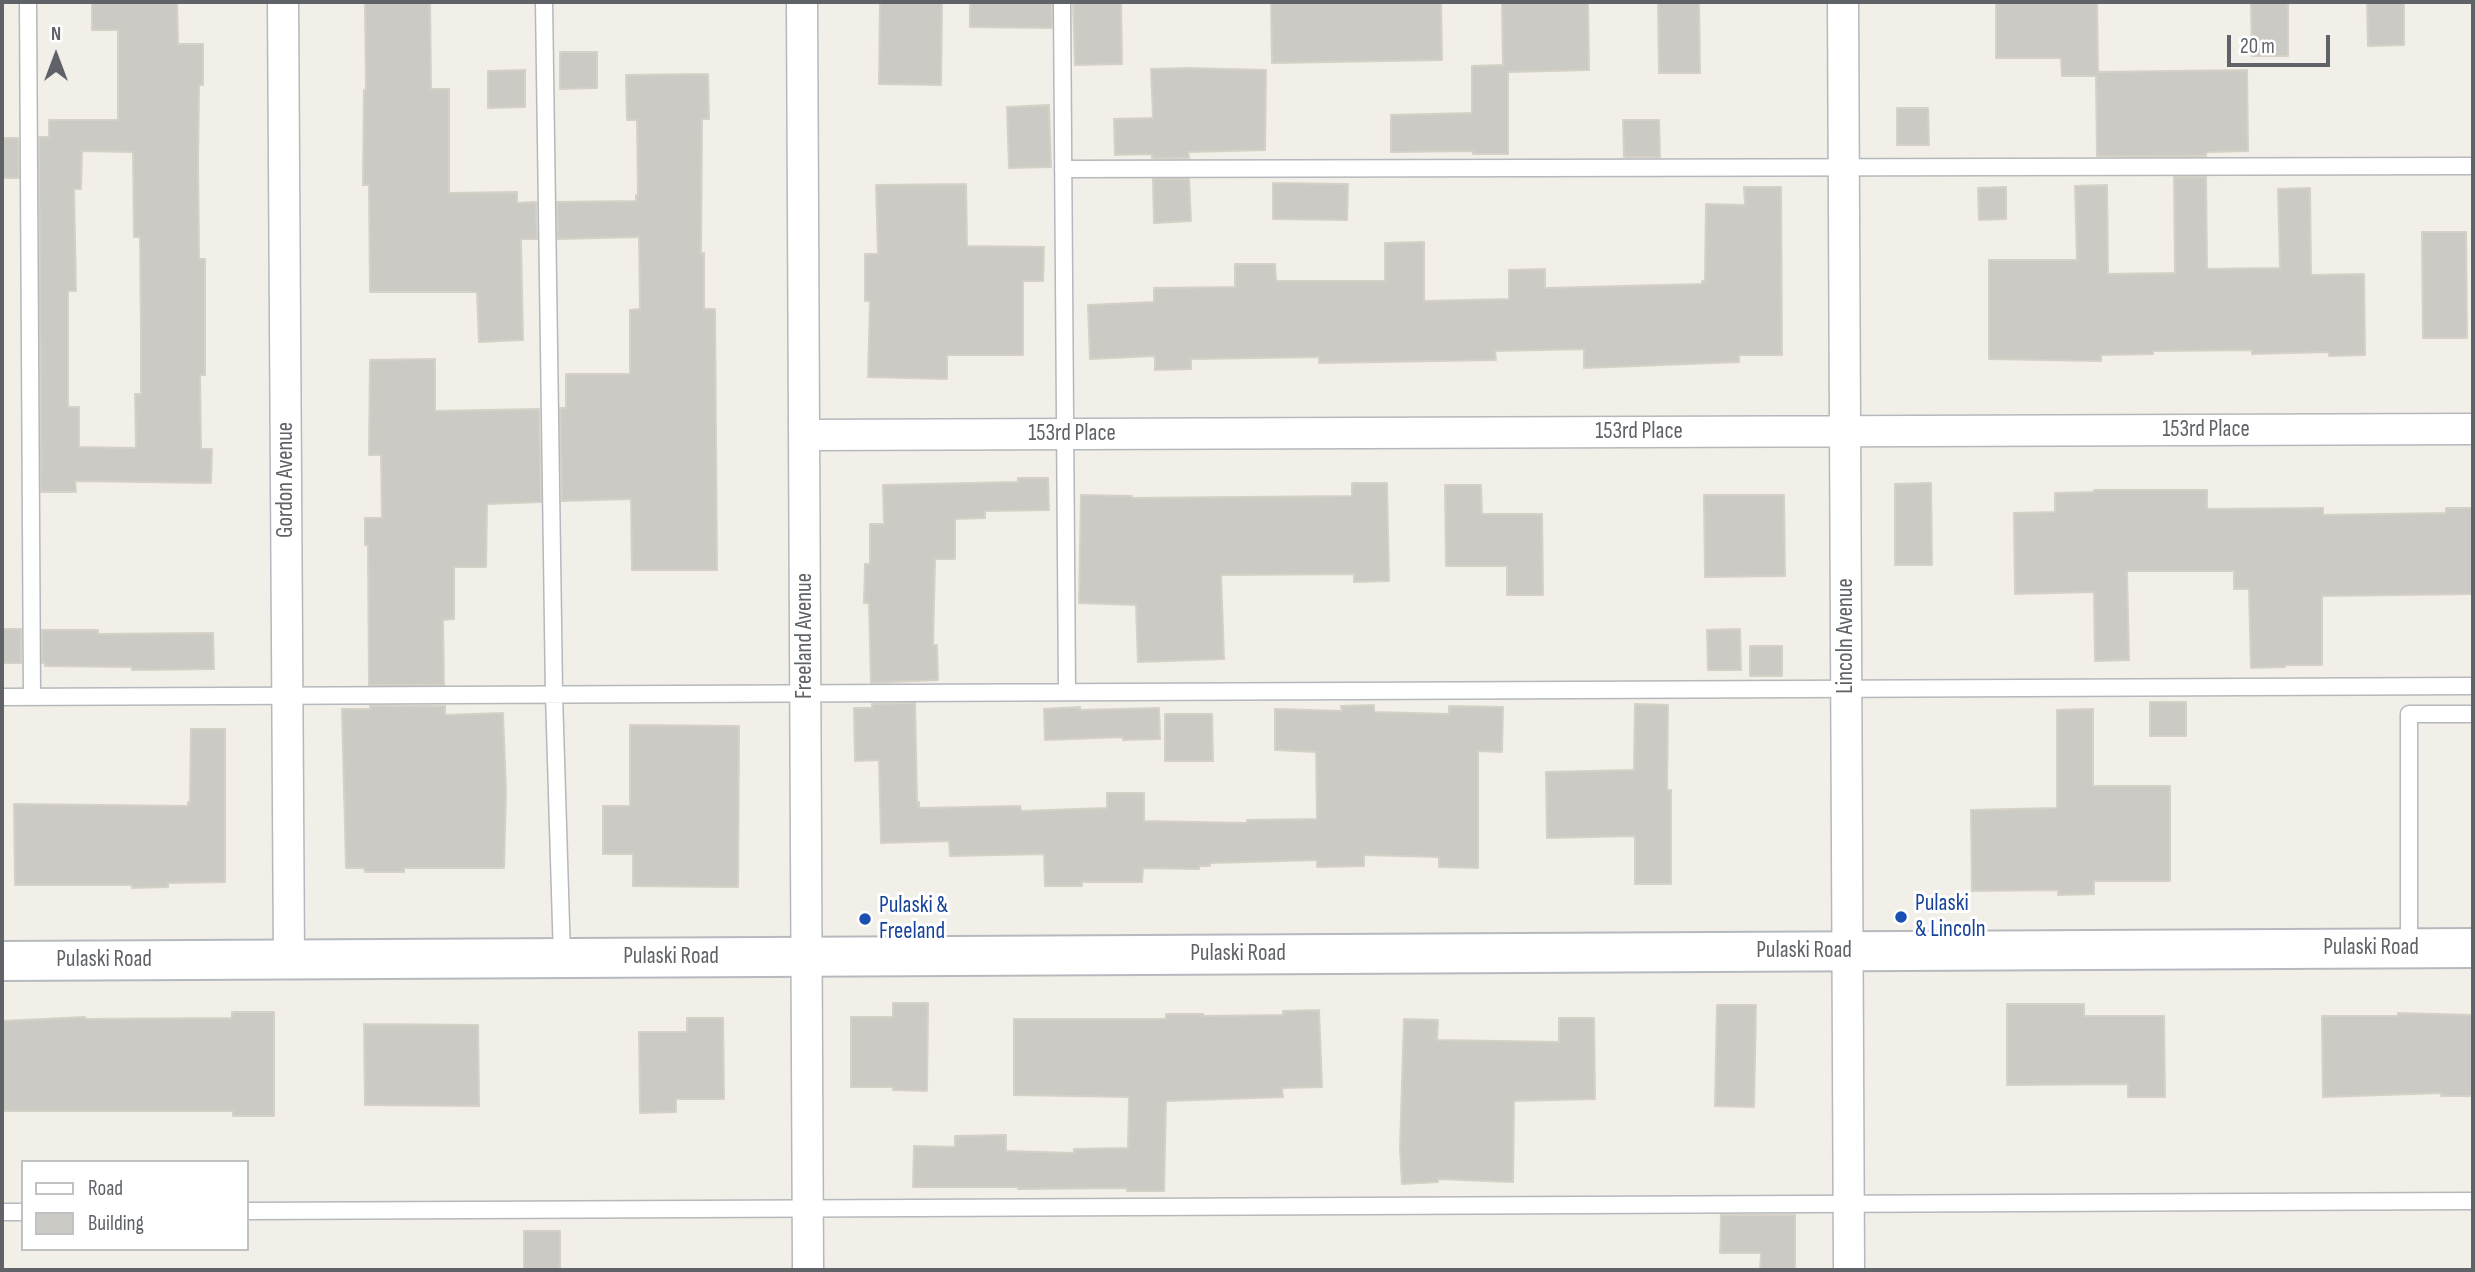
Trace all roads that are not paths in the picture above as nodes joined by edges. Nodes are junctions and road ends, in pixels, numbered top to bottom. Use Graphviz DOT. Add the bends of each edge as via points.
graph roads {
  1 [pos="28,2"];
  2 [pos="283,2"];
  3 [pos="544,2"];
  4 [pos="802,2"];
  5 [pos="1062,2"];
  6 [pos="1843,2"];
  7 [pos="2473,166"];
  8 [pos="1844,168"];
  9 [pos="1063,169"];
  10 [pos="2473,429"];
  11 [pos="1845,431"];
  12 [pos="1065,434"];
  13 [pos="804,435"];
  14 [pos="2473,686"];
  15 [pos="1847,689"];
  16 [pos="1067,692"];
  17 [pos="806,693"];
  18 [pos="554,694"];
  19 [pos="288,695"];
  20 [pos="2,697"];
  21 [pos="32,697"];
  22 [pos="2473,714"];
  23 [pos="2409,948"];
  24 [pos="2473,948"];
  25 [pos="1848,951"];
  26 [pos="807,956"];
  27 [pos="562,958"];
  28 [pos="289,959"];
  29 [pos="2,961"];
  30 [pos="2473,1201"];
  31 [pos="1849,1203"];
  32 [pos="808,1208"];
  33 [pos="248,1211"];
  34 [pos="2,1212"];
  35 [pos="21,1212"];
  36 [pos="808,1270"];
  37 [pos="1849,1270"];
  1 -- 21 [label="lane"];
  2 -- 19 [label="street, Gordon Avenue"];
  3 -- 18 [label="lane"];
  4 -- 13 [label="street, Freeland Avenue"];
  5 -- 9 [label="lane"];
  6 -- 8 [label="street, Lincoln Avenue"];
  7 -- 8 [label="lane"];
  8 -- 9 [label="lane"];
  8 -- 11 [label="street, Lincoln Avenue"];
  9 -- 12 [label="lane"];
  10 -- 11 [label="street, 153rd Place"];
  11 -- 12 [label="street, 153rd Place"];
  11 -- 15 [label="street, Lincoln Avenue"];
  12 -- 13 [label="street, 153rd Place"];
  12 -- 16 [label="lane"];
  13 -- 17 [label="street, Freeland Avenue"];
  14 -- 15 [label="lane"];
  15 -- 16 [label="lane"];
  15 -- 25 [label="street, Lincoln Avenue"];
  16 -- 17 [label="lane"];
  17 -- 18 [label="lane"];
  17 -- 26 [label="street, Freeland Avenue"];
  18 -- 19 [label="lane"];
  18 -- 27 [label="lane"];
  19 -- 21 [label="lane"];
  19 -- 28 [label="street, Gordon Avenue"];
  20 -- 21 [label="lane"];
  22 -- 23 [label="lane" via="2409,714"];
  23 -- 24 [label="street, Pulaski Road"];
  23 -- 25 [label="street, Pulaski Road"];
  25 -- 26 [label="street, Pulaski Road"];
  25 -- 31 [label="street, Lincoln Avenue"];
  26 -- 27 [label="street, Pulaski Road"];
  26 -- 32 [label="street, Freeland Avenue"];
  27 -- 28 [label="street, Pulaski Road"];
  28 -- 29 [label="street, Pulaski Road"];
  30 -- 31 [label="lane"];
  31 -- 32 [label="lane"];
  31 -- 37 [label="street, Lincoln Avenue"];
  32 -- 33 [label="lane"];
  32 -- 36 [label="street, Freeland Avenue"];
  34 -- 35 [label="lane"];
}
